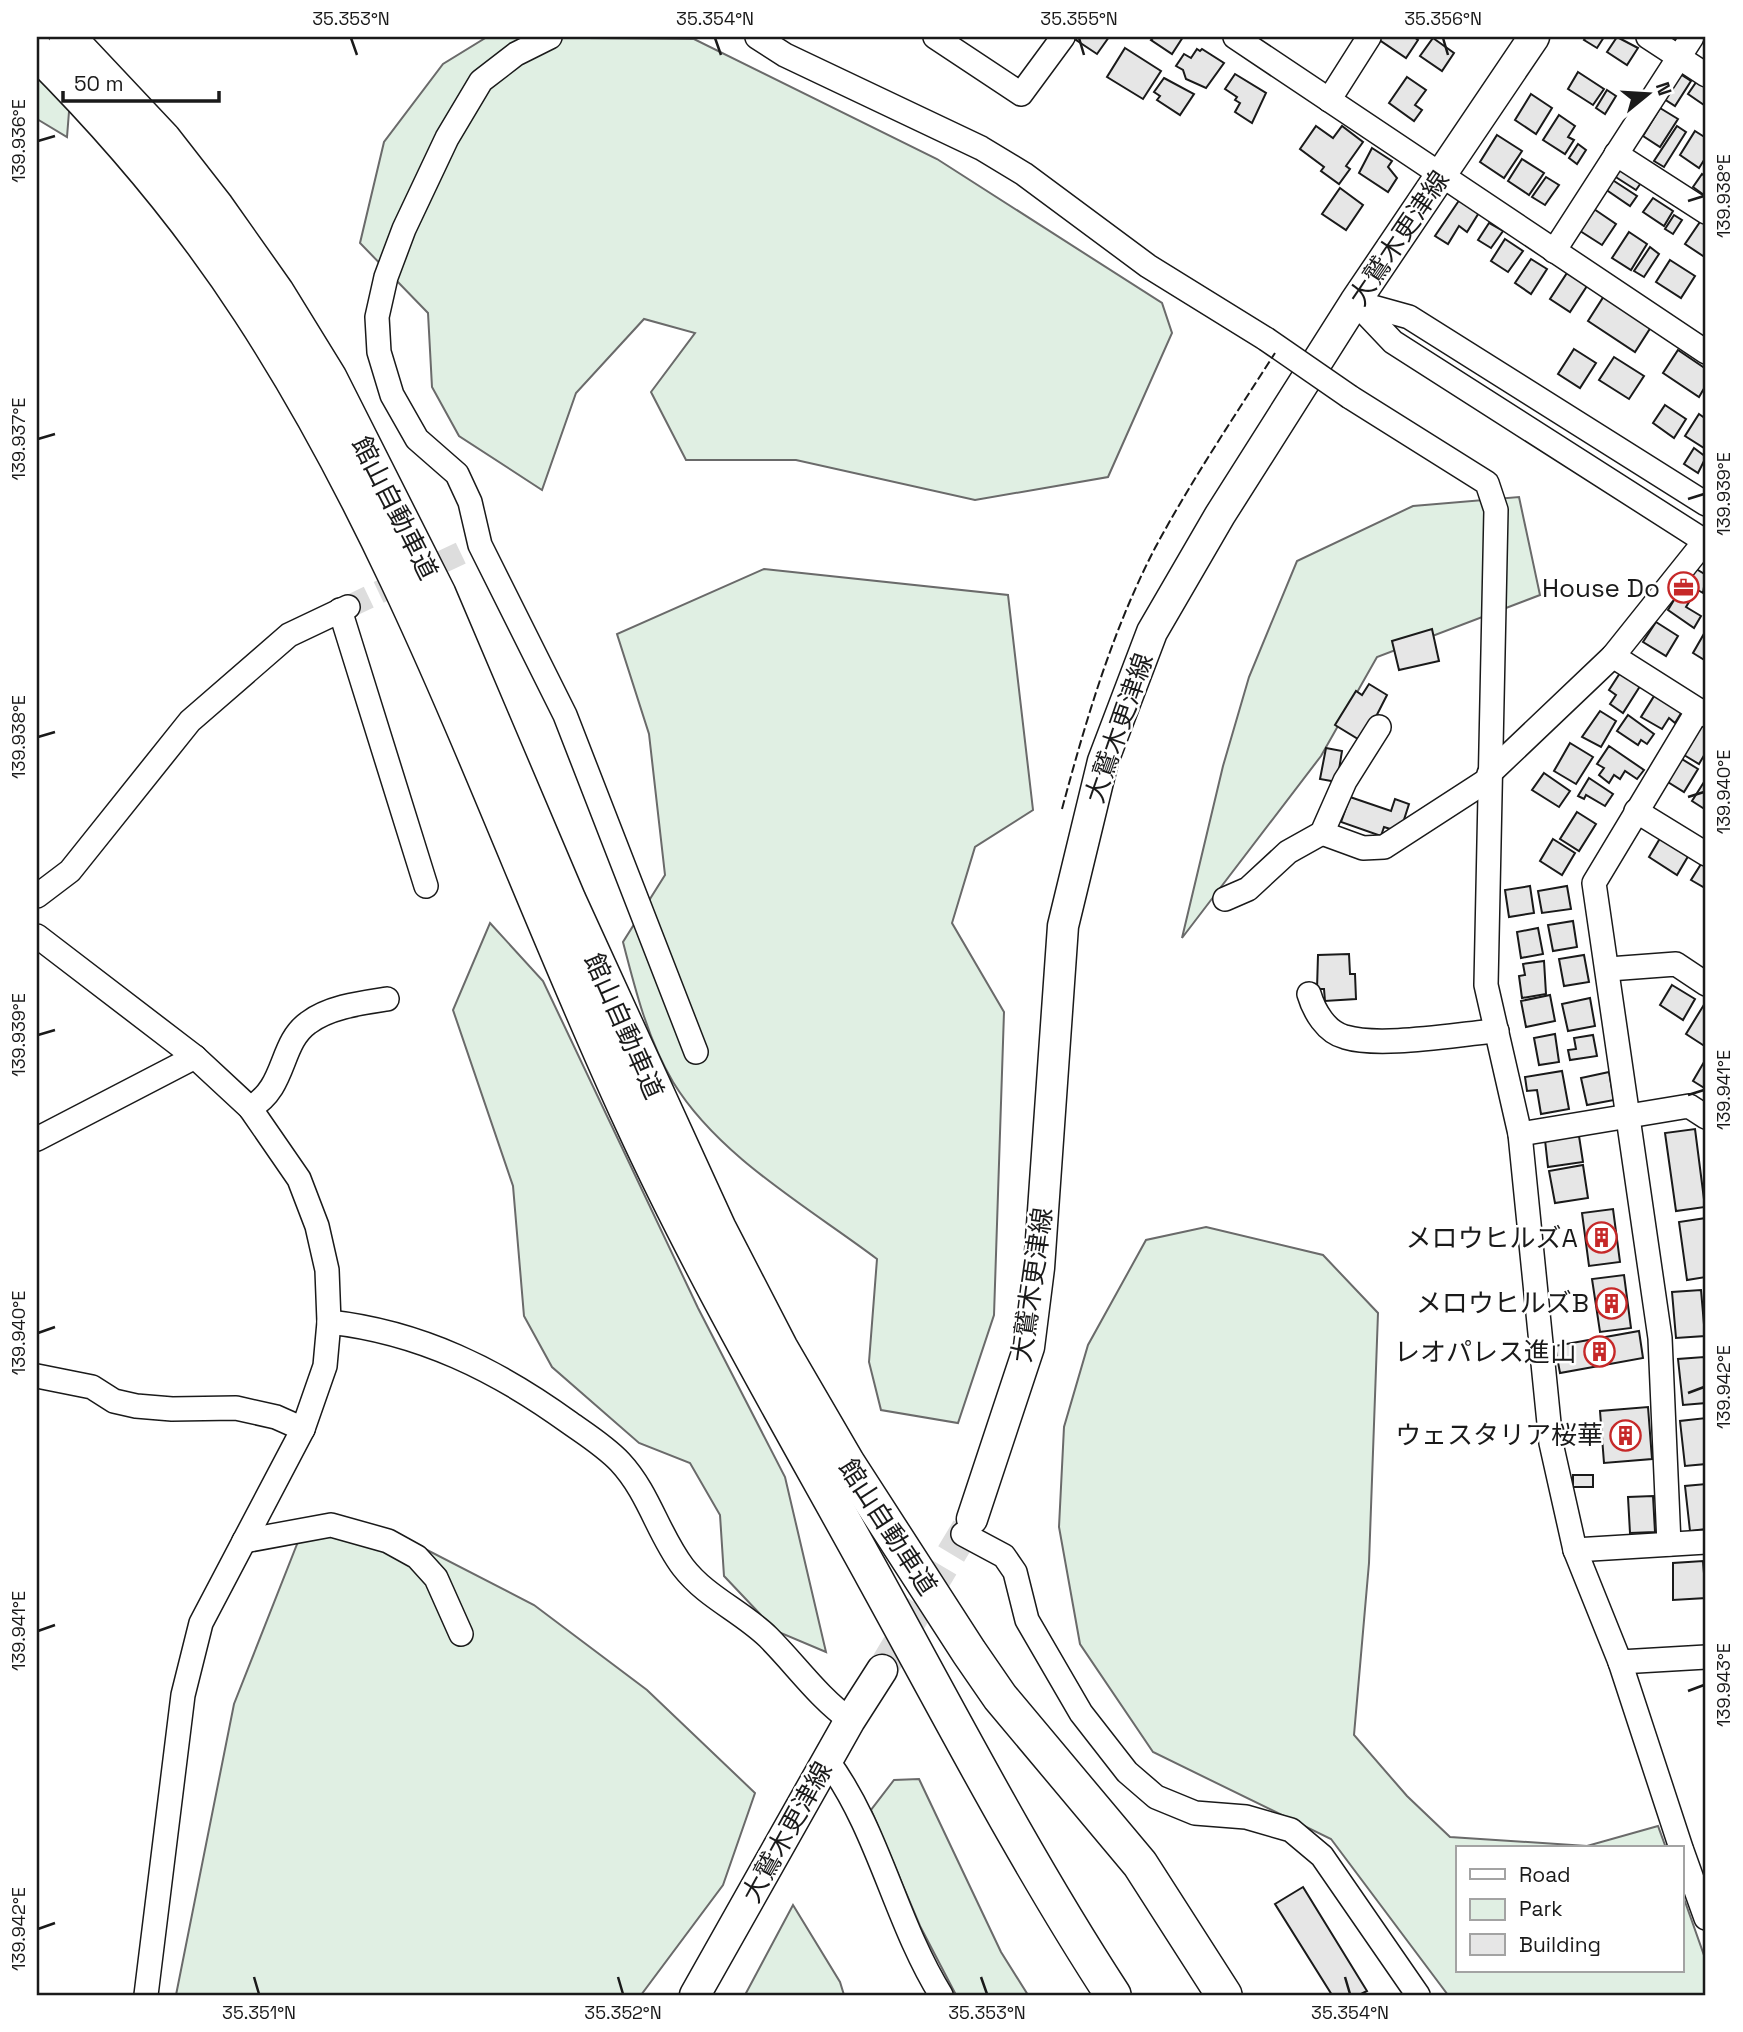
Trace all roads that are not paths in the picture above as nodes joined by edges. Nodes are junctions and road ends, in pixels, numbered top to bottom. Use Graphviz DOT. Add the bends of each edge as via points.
graph roads {
  1 [pos="67,37"];
  2 [pos="550,37"];
  3 [pos="758,37"];
  4 [pos="935,37"];
  5 [pos="1063,37"];
  6 [pos="1235,37"];
  7 [pos="1369,37"];
  8 [pos="1534,37"];
  9 [pos="1648,37"];
  10 [pos="1692,37"];
  11 [pos="37,52"];
  12 [pos="1678,57"];
  13 [pos="1706,75"];
  14 [pos="1329,100"];
  15 [pos="1616,154"];
  16 [pos="1441,177"];
  17 [pos="1706,212"];
  18 [pos="1554,251"];
  19 [pos="1355,302"];
  20 [pos="1706,352"];
  21 [pos="1706,503"];
  22 [pos="1706,542"];
  23 [pos="1612,656"];
  24 [pos="1702,713"];
  25 [pos="1379,727"];
  26 [pos="1489,777"];
  27 [pos="1636,811"];
  28 [pos="1322,833"];
  29 [pos="1706,854"];
  30 [pos="426,886"];
  31 [pos="37,896"];
  32 [pos="1225,899"];
  33 [pos="37,936"];
  34 [pos="1609,969"];
  35 [pos="1706,984"];
  36 [pos="1309,994"];
  37 [pos="387,999"];
  38 [pos="1497,1031"];
  39 [pos="696,1052"];
  40 [pos="195,1058"];
  41 [pos="250,1108"];
  42 [pos="1630,1114"];
  43 [pos="1706,1117"];
  44 [pos="1520,1134"];
  45 [pos="37,1139"];
  46 [pos="329,1322"];
  47 [pos="37,1376"];
  48 [pos="303,1429"];
  49 [pos="967,1526"];
  50 [pos="244,1541"];
  51 [pos="1706,1542"];
  52 [pos="1669,1544"];
  53 [pos="1575,1550"];
  54 [pos="461,1634"];
  55 [pos="1706,1657"];
  56 [pos="1620,1662"];
  57 [pos="882,1670"];
  58 [pos="850,1720"];
  59 [pos="827,1760"];
  60 [pos="1680,1846"];
  61 [pos="1684,1857"];
  62 [pos="1706,1918"];
  63 [pos="146,1995"];
  64 [pos="695,1995"];
  65 [pos="941,1995"];
  66 [pos="1113,1995"];
  67 [pos="1224,1995"];
  68 [pos="1419,1995"];
  1 -- 67 [label="highway, 館山自動車道" via="163,139 216,207 329,378 438,594 574,913 706,1203 780,1348 847,1464 1000,1697 1140,1864"];
  2 -- 39 [label="street" via="516,54 481,82 447,138 386,278 377,317 379,352 392,395 417,439 457,474 470,502 473,548 565,715"];
  3 -- 26 [label="street, bridge" via="785,55 981,148 1024,174 1148,265 1487,483 1496,510"];
  4 -- 5 [label="street" via="1021,94"];
  6 -- 14 [label="street"];
  7 -- 14 [label="street"];
  8 -- 16 [label="main road, 大鷲木更津線"];
  9 -- 12 [label="street"];
  10 -- 12 [label="street"];
  11 -- 66 [label="highway, 館山自動車道" via="138,159 191,227 250,309 301,394 409,608 630,1117 691,1245 1024,1849"];
  12 -- 13 [label="street"];
  12 -- 15 [label="street"];
  14 -- 16 [label="street"];
  15 -- 17 [label="street"];
  15 -- 18 [label="street"];
  16 -- 18 [label="street"];
  16 -- 19 [label="main road, 大鷲木更津線"];
  18 -- 20 [label="street"];
  19 -- 21 [label="street" via="1409,317"];
  19 -- 22 [label="street" via="1393,342"];
  19 -- 49 [label="main road, 大鷲木更津線" via="1152,632 1103,761 1063,926 1039,1268 1029,1347"];
  22 -- 23 [label="street"];
  23 -- 24 [label="street"];
  23 -- 26 [label="street"];
  24 -- 27 [label="street"];
  25 -- 28 [label="street" via="1345,781"];
  26 -- 28 [label="street" via="1384,847 1363,848"];
  26 -- 38 [label="street" via="1486,985"];
  27 -- 29 [label="street"];
  27 -- 34 [label="street" via="1594,883"];
  28 -- 32 [label="street" via="1288,852 1248,889"];
  30 -- 31 [label="street" via="344,609 289,635 190,721 70,872"];
  33 -- 40 [label="street"];
  34 -- 35 [label="street" via="1676,964"];
  34 -- 42 [label="street"];
  36 -- 38 [label="street" via="1314,1013 1344,1037 1382,1040"];
  37 -- 41 [label="street" via="351,1005 309,1022 298,1033 267,1098"];
  38 -- 44 [label="street"];
  40 -- 41 [label="street"];
  40 -- 45 [label="street"];
  41 -- 46 [label="street" via="299,1179 317,1226 327,1270"];
  42 -- 43 [label="street" via="1689,1106"];
  42 -- 44 [label="street"];
  42 -- 52 [label="street" via="1660,1338"];
  44 -- 53 [label="street" via="1551,1443"];
  46 -- 48 [label="street" via="325,1366"];
  46 -- 58 [label="street" via="373,1327 444,1349 545,1405 598,1444 636,1483 668,1544 701,1587 767,1637 828,1704"];
  47 -- 48 [label="street" via="92,1387 114,1401 136,1406 236,1408"];
  48 -- 50 [label="street"];
  49 -- 68 [label="street" via="1015,1572 1027,1620 1081,1713 1127,1772 1156,1797 1195,1813 1246,1817 1291,1830 1322,1856"];
  50 -- 54 [label="street" via="331,1525 388,1541 417,1557 436,1578"];
  50 -- 63 [label="street" via="201,1623 190,1656"];
  51 -- 52 [label="street"];
  52 -- 53 [label="street"];
  53 -- 56 [label="street"];
  55 -- 56 [label="street"];
  56 -- 60 [label="street"];
  57 -- 58 [label="main road, 大鷲木更津線"];
  58 -- 59 [label="main road, 大鷲木更津線"];
  59 -- 64 [label="main road, 大鷲木更津線"];
  59 -- 65 [label="street" via="846,1786 897,1907"];
  61 -- 62 [label="street"];
}
